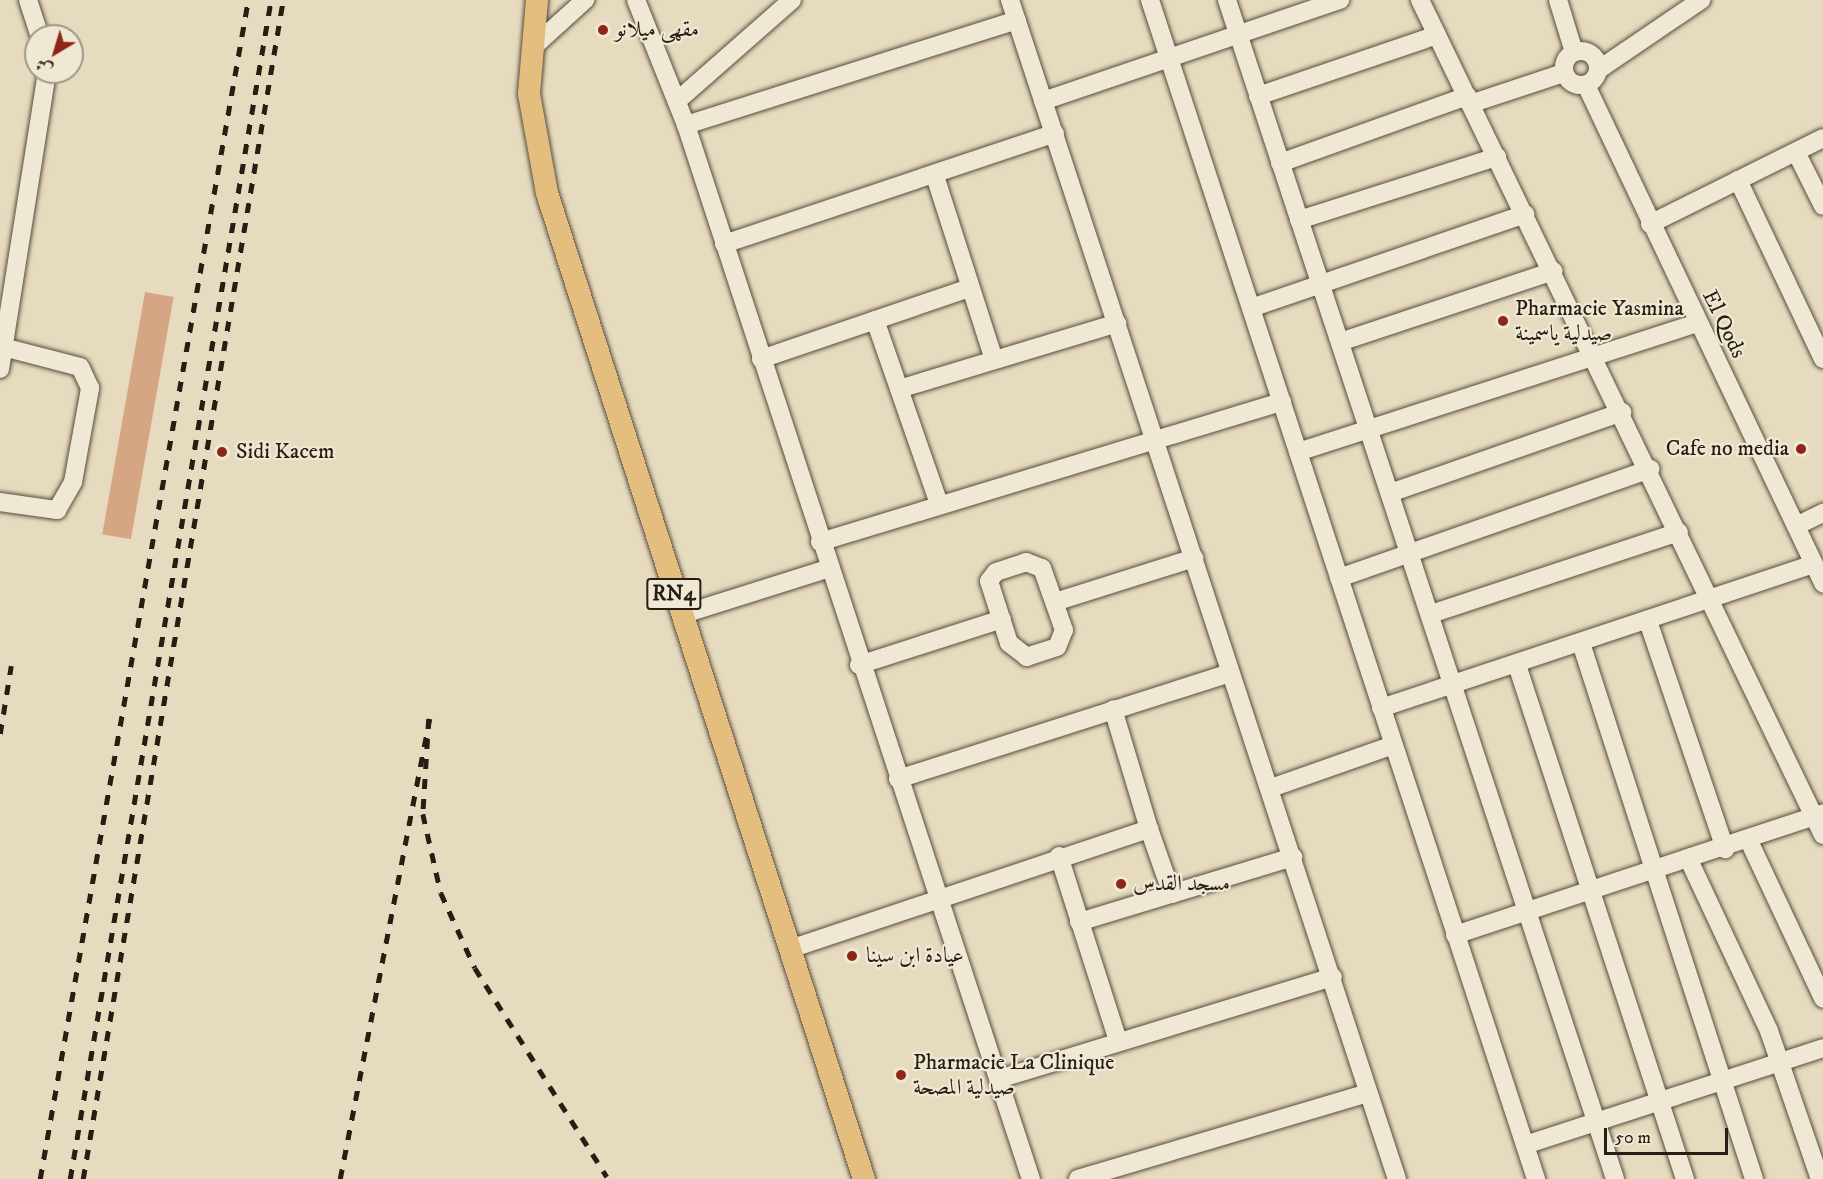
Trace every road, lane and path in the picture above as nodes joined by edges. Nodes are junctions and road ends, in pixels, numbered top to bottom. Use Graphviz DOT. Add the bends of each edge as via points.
graph roads {
  1 [pos="537,0"];
  2 [pos="585,0"];
  3 [pos="636,0"];
  4 [pos="792,0"];
  5 [pos="1010,0"];
  6 [pos="1150,0"];
  7 [pos="1227,0"];
  8 [pos="1340,0"];
  9 [pos="1420,0"];
  10 [pos="1558,0"];
  11 [pos="1701,0"];
  12 [pos="31,1"];
  13 [pos="1017,20"];
  14 [pos="37,24"];
  15 [pos="1239,35"];
  16 [pos="1437,35"];
  17 [pos="532,48"];
  18 [pos="1574,52"];
  19 [pos="1170,59"];
  20 [pos="1598,70"];
  21 [pos="1564,72"];
  22 [pos="45,84"];
  23 [pos="1586,85"];
  24 [pos="1257,96"];
  25 [pos="1469,100"];
  26 [pos="677,101"];
  27 [pos="1043,101"];
  28 [pos="686,125"];
  29 [pos="1055,133"];
  30 [pos="1823,138"];
  31 [pos="1796,152"];
  32 [pos="1497,157"];
  33 [pos="1280,163"];
  34 [pos="935,176"];
  35 [pos="1738,180"];
  36 [pos="1823,206"];
  37 [pos="1525,214"];
  38 [pos="1299,220"];
  39 [pos="1650,224"];
  40 [pos="724,244"];
  41 [pos="1553,271"];
  42 [pos="1320,283"];
  43 [pos="970,288"];
  44 [pos="1251,308"];
  45 [pos="875,320"];
  46 [pos="1696,323"];
  47 [pos="1117,324"];
  48 [pos="1340,342"];
  49 [pos="3,347"];
  50 [pos="1595,355"];
  51 [pos="761,359"];
  52 [pos="1823,359"];
  53 [pos="994,360"];
  54 [pos="0,369"];
  55 [pos="899,389"];
  56 [pos="1282,402"];
  57 [pos="1622,412"];
  58 [pos="1369,427"];
  59 [pos="1155,440"];
  60 [pos="1298,452"];
  61 [pos="1650,469"];
  62 [pos="1390,493"];
  63 [pos="0,502"];
  64 [pos="939,504"];
  65 [pos="1823,513"];
  66 [pos="1796,526"];
  67 [pos="1680,532"];
  68 [pos="820,542"];
  69 [pos="1411,555"];
  70 [pos="1194,558"];
  71 [pos="1814,564"];
  72 [pos="827,568"];
  73 [pos="1339,578"];
  74 [pos="1823,583"];
  75 [pos="1712,600"];
  76 [pos="1058,601"];
  77 [pos="1431,614"];
  78 [pos="681,615"];
  79 [pos="1002,619"];
  80 [pos="1648,621"];
  81 [pos="1581,643"];
  82 [pos="859,665"];
  83 [pos="1517,665"];
  84 [pos="1231,673"];
  85 [pos="1455,687"];
  86 [pos="1381,708"];
  87 [pos="1113,709"];
  88 [pos="1393,744"];
  89 [pos="898,779"];
  90 [pos="1271,788"];
  91 [pos="1818,815"];
  92 [pos="1149,828"];
  93 [pos="1823,835"];
  94 [pos="1749,841"];
  95 [pos="1725,849"];
  96 [pos="1059,856"];
  97 [pos="1293,857"];
  98 [pos="1689,861"];
  99 [pos="1654,872"];
  100 [pos="1172,894"];
  101 [pos="1590,894"];
  102 [pos="938,896"];
  103 [pos="1530,914"];
  104 [pos="1079,922"];
  105 [pos="1455,935"];
  106 [pos="790,949"];
  107 [pos="1333,977"];
  108 [pos="1823,998"];
  109 [pos="1118,1041"];
  110 [pos="1823,1048"];
  111 [pos="1780,1061"];
  112 [pos="999,1079"];
  113 [pos="1721,1082"];
  114 [pos="1368,1093"];
  115 [pos="1660,1101"];
  116 [pos="1596,1121"];
  117 [pos="1525,1145"];
  118 [pos="1817,1178"];
  119 [pos="864,1179"];
  120 [pos="1031,1179"];
  121 [pos="1078,1179"];
  122 [pos="1397,1179"];
  123 [pos="1536,1179"];
  124 [pos="1615,1179"];
  125 [pos="1685,1179"];
  126 [pos="1754,1179"];
  1 -- 17 [label="main road, RN4"];
  2 -- 17 [label="street"];
  3 -- 26 [label="street"];
  4 -- 26 [label="street"];
  5 -- 13 [label="street"];
  6 -- 19 [label="street"];
  7 -- 15 [label="street"];
  8 -- 15 [label="street"];
  9 -- 16 [label="street"];
  10 -- 18 [label="street"];
  11 -- 20 [label="street"];
  12 -- 14 [label="street"];
  13 -- 27 [label="street"];
  13 -- 28 [label="street"];
  15 -- 19 [label="street"];
  15 -- 24 [label="street"];
  16 -- 24 [label="street"];
  16 -- 25 [label="street"];
  17 -- 78 [label="main road, RN4" via="529,94 541,168"];
  18 -- 20 [label="street" via="1592,54"];
  18 -- 21 [label="street"];
  19 -- 27 [label="street"];
  19 -- 44 [label="street"];
  20 -- 23 [label="street"];
  21 -- 23 [label="street" via="1572,83"];
  21 -- 25 [label="street"];
  22 -- 49 [label="street"];
  23 -- 39 [label="street, El Qods"];
  24 -- 33 [label="street"];
  25 -- 32 [label="street"];
  25 -- 33 [label="street"];
  26 -- 28 [label="street"];
  27 -- 29 [label="street"];
  28 -- 40 [label="street"];
  29 -- 34 [label="street"];
  29 -- 47 [label="street"];
  30 -- 31 [label="street"];
  31 -- 35 [label="street"];
  31 -- 36 [label="street"];
  32 -- 37 [label="street"];
  32 -- 38 [label="street"];
  33 -- 38 [label="street"];
  34 -- 40 [label="street"];
  34 -- 43 [label="street"];
  35 -- 39 [label="street"];
  35 -- 52 [label="street"];
  37 -- 41 [label="street"];
  37 -- 42 [label="street"];
  38 -- 42 [label="street"];
  39 -- 46 [label="street, El Qods"];
  40 -- 51 [label="street"];
  41 -- 48 [label="street"];
  41 -- 50 [label="street"];
  42 -- 44 [label="street"];
  42 -- 48 [label="street"];
  43 -- 45 [label="street"];
  43 -- 53 [label="street"];
  44 -- 56 [label="street"];
  45 -- 51 [label="street"];
  45 -- 55 [label="street"];
  46 -- 50 [label="street"];
  46 -- 66 [label="street, El Qods"];
  47 -- 53 [label="street"];
  47 -- 59 [label="street"];
  48 -- 58 [label="street"];
  49 -- 54 [label="street"];
  49 -- 63 [label="street" via="80,367 90,388 73,482 57,510"];
  50 -- 57 [label="street"];
  50 -- 58 [label="street"];
  51 -- 68 [label="street"];
  53 -- 55 [label="street"];
  55 -- 64 [label="street"];
  56 -- 59 [label="street"];
  56 -- 60 [label="street"];
  57 -- 61 [label="street"];
  57 -- 62 [label="street"];
  58 -- 60 [label="street"];
  58 -- 62 [label="street"];
  59 -- 64 [label="street"];
  59 -- 70 [label="street"];
  60 -- 73 [label="street"];
  61 -- 67 [label="street"];
  61 -- 69 [label="street"];
  62 -- 69 [label="street"];
  64 -- 68 [label="street"];
  65 -- 66 [label="street"];
  66 -- 71 [label="street, El Qods"];
  67 -- 75 [label="street"];
  67 -- 77 [label="street"];
  68 -- 72 [label="street"];
  69 -- 73 [label="street"];
  69 -- 77 [label="street"];
  70 -- 76 [label="street"];
  70 -- 84 [label="street"];
  71 -- 74 [label="street, El Qods"];
  71 -- 75 [label="street"];
  72 -- 78 [label="street"];
  72 -- 82 [label="street"];
  73 -- 86 [label="street"];
  75 -- 80 [label="street"];
  75 -- 91 [label="street"];
  76 -- 79 [label="street" via="1062,641 1036,656 1014,651"];
  76 -- 79 [label="street" via="1042,568 1026,562 990,579"];
  77 -- 85 [label="street"];
  78 -- 106 [label="main road, RN4"];
  79 -- 82 [label="street"];
  80 -- 81 [label="street"];
  80 -- 95 [label="street"];
  81 -- 83 [label="street"];
  81 -- 99 [label="street"];
  82 -- 89 [label="street"];
  83 -- 85 [label="street"];
  83 -- 101 [label="street"];
  84 -- 87 [label="street"];
  84 -- 90 [label="street"];
  85 -- 86 [label="street"];
  85 -- 103 [label="street"];
  86 -- 88 [label="street"];
  87 -- 89 [label="street"];
  87 -- 92 [label="street"];
  88 -- 90 [label="street"];
  88 -- 105 [label="street"];
  89 -- 102 [label="street"];
  90 -- 97 [label="street"];
  91 -- 93 [label="street"];
  91 -- 94 [label="street"];
  92 -- 96 [label="street"];
  92 -- 100 [label="street"];
  94 -- 95 [label="street"];
  94 -- 108 [label="street"];
  95 -- 98 [label="street"];
  96 -- 102 [label="street"];
  96 -- 104 [label="street"];
  97 -- 100 [label="street"];
  97 -- 107 [label="street"];
  98 -- 99 [label="street"];
  98 -- 111 [label="street"];
  99 -- 101 [label="street"];
  99 -- 113 [label="street"];
  100 -- 104 [label="street"];
  101 -- 103 [label="street"];
  101 -- 115 [label="street"];
  102 -- 106 [label="street"];
  102 -- 112 [label="street"];
  103 -- 105 [label="street"];
  103 -- 116 [label="street"];
  104 -- 109 [label="street"];
  105 -- 117 [label="street"];
  106 -- 119 [label="main road, RN4"];
  107 -- 109 [label="street"];
  107 -- 114 [label="street"];
  109 -- 112 [label="street"];
  110 -- 111 [label="street"];
  111 -- 113 [label="street"];
  111 -- 118 [label="street"];
  112 -- 120 [label="street"];
  113 -- 115 [label="street"];
  113 -- 126 [label="street"];
  114 -- 121 [label="street"];
  114 -- 122 [label="street"];
  115 -- 116 [label="street"];
  115 -- 125 [label="street"];
  116 -- 117 [label="street"];
  116 -- 124 [label="street"];
  117 -- 123 [label="street"];
}
